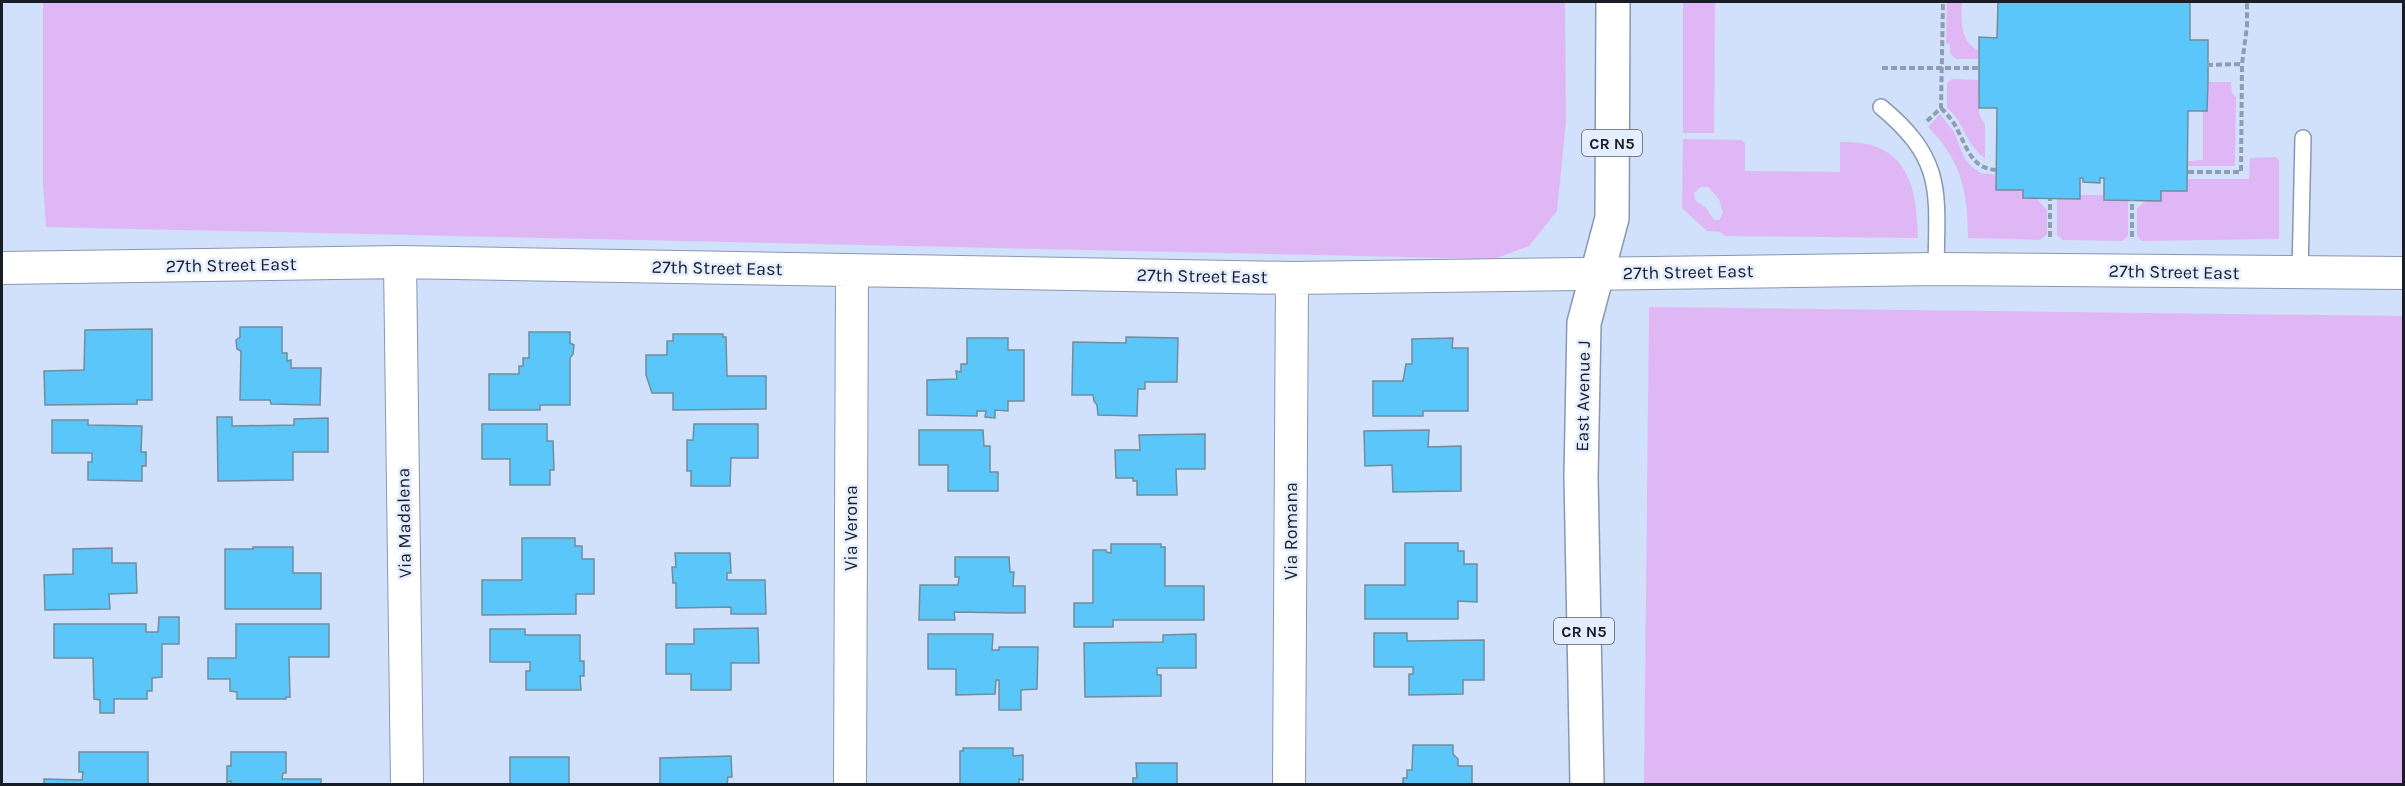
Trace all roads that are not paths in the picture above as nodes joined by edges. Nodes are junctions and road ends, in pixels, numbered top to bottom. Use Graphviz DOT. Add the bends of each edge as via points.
graph roads {
  1 [pos="1612,5"];
  2 [pos="1881,107"];
  3 [pos="2303,138"];
  4 [pos="400,262"];
  5 [pos="2,268"];
  6 [pos="1936,269"];
  7 [pos="852,271"];
  8 [pos="1598,273"];
  9 [pos="2300,273"];
  10 [pos="2403,273"];
  11 [pos="1292,278"];
  12 [pos="407,784"];
  13 [pos="850,784"];
  14 [pos="1289,784"];
  15 [pos="1587,784"];
  1 -- 8 [label="main road, East Avenue J / CR N5" via="1612,218"];
  2 -- 6 [label="lane" via="1918,145 1930,167 1937,198"];
  3 -- 9 [label="lane"];
  4 -- 5 [label="street, 27th Street East"];
  4 -- 7 [label="street, 27th Street East"];
  4 -- 12 [label="street, Via Madalena"];
  6 -- 8 [label="street, 27th Street East"];
  6 -- 9 [label="street, 27th Street East"];
  7 -- 11 [label="street, 27th Street East"];
  7 -- 13 [label="street, Via Verona"];
  8 -- 11 [label="street, 27th Street East"];
  8 -- 15 [label="main road, East Avenue J / CR N5" via="1584,323 1581,477"];
  9 -- 10 [label="street, 27th Street East"];
  11 -- 14 [label="street, Via Romana"];
}
